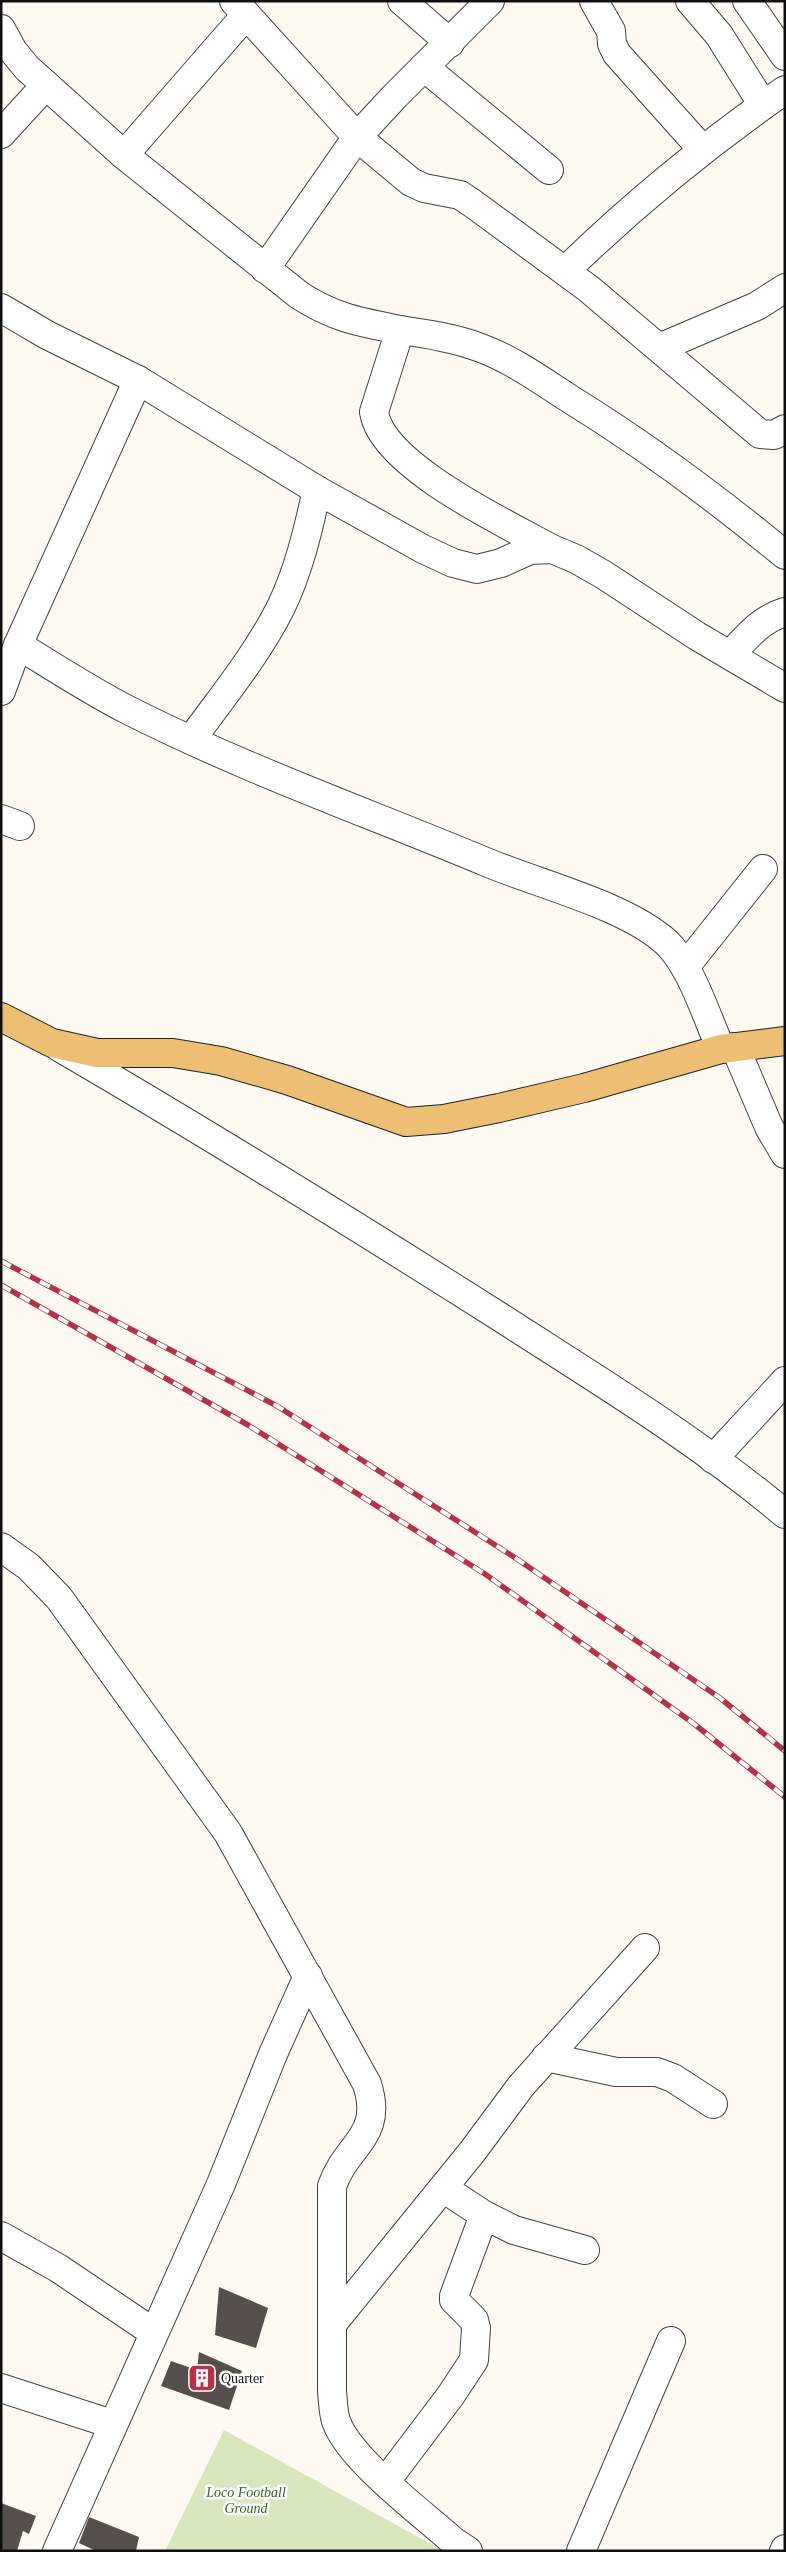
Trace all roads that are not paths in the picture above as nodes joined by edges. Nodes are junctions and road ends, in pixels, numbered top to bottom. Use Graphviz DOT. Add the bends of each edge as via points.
graph roads {
  1 [pos="402,1"];
  2 [pos="594,1"];
  3 [pos="690,1"];
  4 [pos="747,1"];
  5 [pos="483,4"];
  6 [pos="240,8"];
  7 [pos="1,29"];
  8 [pos="450,43"];
  9 [pos="785,56"];
  10 [pos="424,67"];
  11 [pos="46,85"];
  12 [pos="774,97"];
  13 [pos="1,134"];
  14 [pos="357,138"];
  15 [pos="702,150"];
  16 [pos="124,155"];
  17 [pos="549,170"];
  18 [pos="265,269"];
  19 [pos="565,271"];
  20 [pos="785,288"];
  21 [pos="1,308"];
  22 [pos="400,330"];
  23 [pos="658,348"];
  24 [pos="138,380"];
  25 [pos="785,429"];
  26 [pos="317,490"];
  27 [pos="552,549"];
  28 [pos="785,555"];
  29 [pos="785,612"];
  30 [pos="18,645"];
  31 [pos="731,654"];
  32 [pos="785,688"];
  33 [pos="1,691"];
  34 [pos="191,740"];
  35 [pos="763,869"];
  36 [pos="685,967"];
  37 [pos="1,1017"];
  38 [pos="785,1041"];
  39 [pos="52,1043"];
  40 [pos="728,1048"];
  41 [pos="785,1154"];
  42 [pos="785,1381"];
  43 [pos="713,1459"];
  44 [pos="785,1514"];
  45 [pos="1,1546"];
  46 [pos="645,1948"];
  47 [pos="308,1976"];
  48 [pos="546,2057"];
  49 [pos="713,2104"];
  50 [pos="443,2188"];
  51 [pos="484,2215"];
  52 [pos="1,2236"];
  53 [pos="586,2250"];
  54 [pos="334,2323"];
  55 [pos="153,2332"];
  56 [pos="672,2341"];
  57 [pos="1,2388"];
  58 [pos="112,2424"];
  59 [pos="386,2481"];
  60 [pos="57,2551"];
  61 [pos="468,2551"];
  62 [pos="581,2551"];
  1 -- 8 [label="street"];
  2 -- 15 [label="street" via="611,31 617,54"];
  3 -- 12 [label="street"];
  4 -- 9 [label="street"];
  5 -- 8 [label="street"];
  6 -- 14 [label="street"];
  6 -- 16 [label="street"];
  7 -- 11 [label="street" via="26,68"];
  8 -- 10 [label="street"];
  10 -- 14 [label="street"];
  10 -- 17 [label="street"];
  11 -- 13 [label="street"];
  11 -- 16 [label="street"];
  12 -- 15 [label="street"];
  14 -- 18 [label="street"];
  14 -- 19 [label="street" via="410,182 460,195"];
  15 -- 19 [label="street" via="612,225"];
  16 -- 18 [label="street"];
  18 -- 22 [label="street" via="324,311 353,321"];
  19 -- 23 [label="street"];
  20 -- 23 [label="street" via="757,306"];
  21 -- 24 [label="street" via="47,335"];
  22 -- 27 [label="street" via="374,412 381,433 394,449 426,475 472,505"];
  22 -- 28 [label="street" via="446,337 482,348 525,370 633,438"];
  23 -- 25 [label="street" via="760,434 774,435"];
  24 -- 26 [label="street"];
  24 -- 30 [label="street"];
  26 -- 27 [label="street" via="453,563 477,569 530,550"];
  26 -- 34 [label="street" via="307,538 281,606 260,644"];
  27 -- 31 [label="street" via="604,575 697,636"];
  29 -- 31 [label="street" via="771,616"];
  30 -- 33 [label="street"];
  30 -- 34 [label="street" via="125,708"];
  31 -- 32 [label="street"];
  34 -- 36 [label="street" via="500,868 611,910 645,926 667,943"];
  35 -- 36 [label="street"];
  36 -- 40 [label="street"];
  37 -- 39 [label="main road"];
  38 -- 40 [label="main road"];
  39 -- 40 [label="main road" via="97,1053 173,1053 221,1061 287,1080 406,1122 444,1119 555,1095"];
  39 -- 43 [label="street" via="392,1248"];
  40 -- 41 [label="street"];
  42 -- 43 [label="street"];
  43 -- 44 [label="street"];
  45 -- 47 [label="street" via="29,1567 59,1598 163,1740 228,1833"];
  46 -- 48 [label="street"];
  47 -- 54 [label="street" via="367,2084 372,2102 371,2120 363,2139 337,2171 332,2186"];
  47 -- 55 [label="street" via="272,2054 213,2202"];
  48 -- 49 [label="street" via="616,2072 657,2072 673,2078"];
  48 -- 50 [label="street"];
  50 -- 51 [label="street"];
  50 -- 54 [label="street"];
  51 -- 53 [label="street" via="514,2230"];
  51 -- 59 [label="street" via="454,2296 454,2300 474,2320 474,2360"];
  52 -- 55 [label="street" via="58,2268"];
  54 -- 59 [label="street" via="332,2391 336,2421 349,2444"];
  55 -- 58 [label="street"];
  56 -- 62 [label="street"];
  57 -- 58 [label="street"];
  58 -- 60 [label="street"];
  59 -- 61 [label="street"];
}
